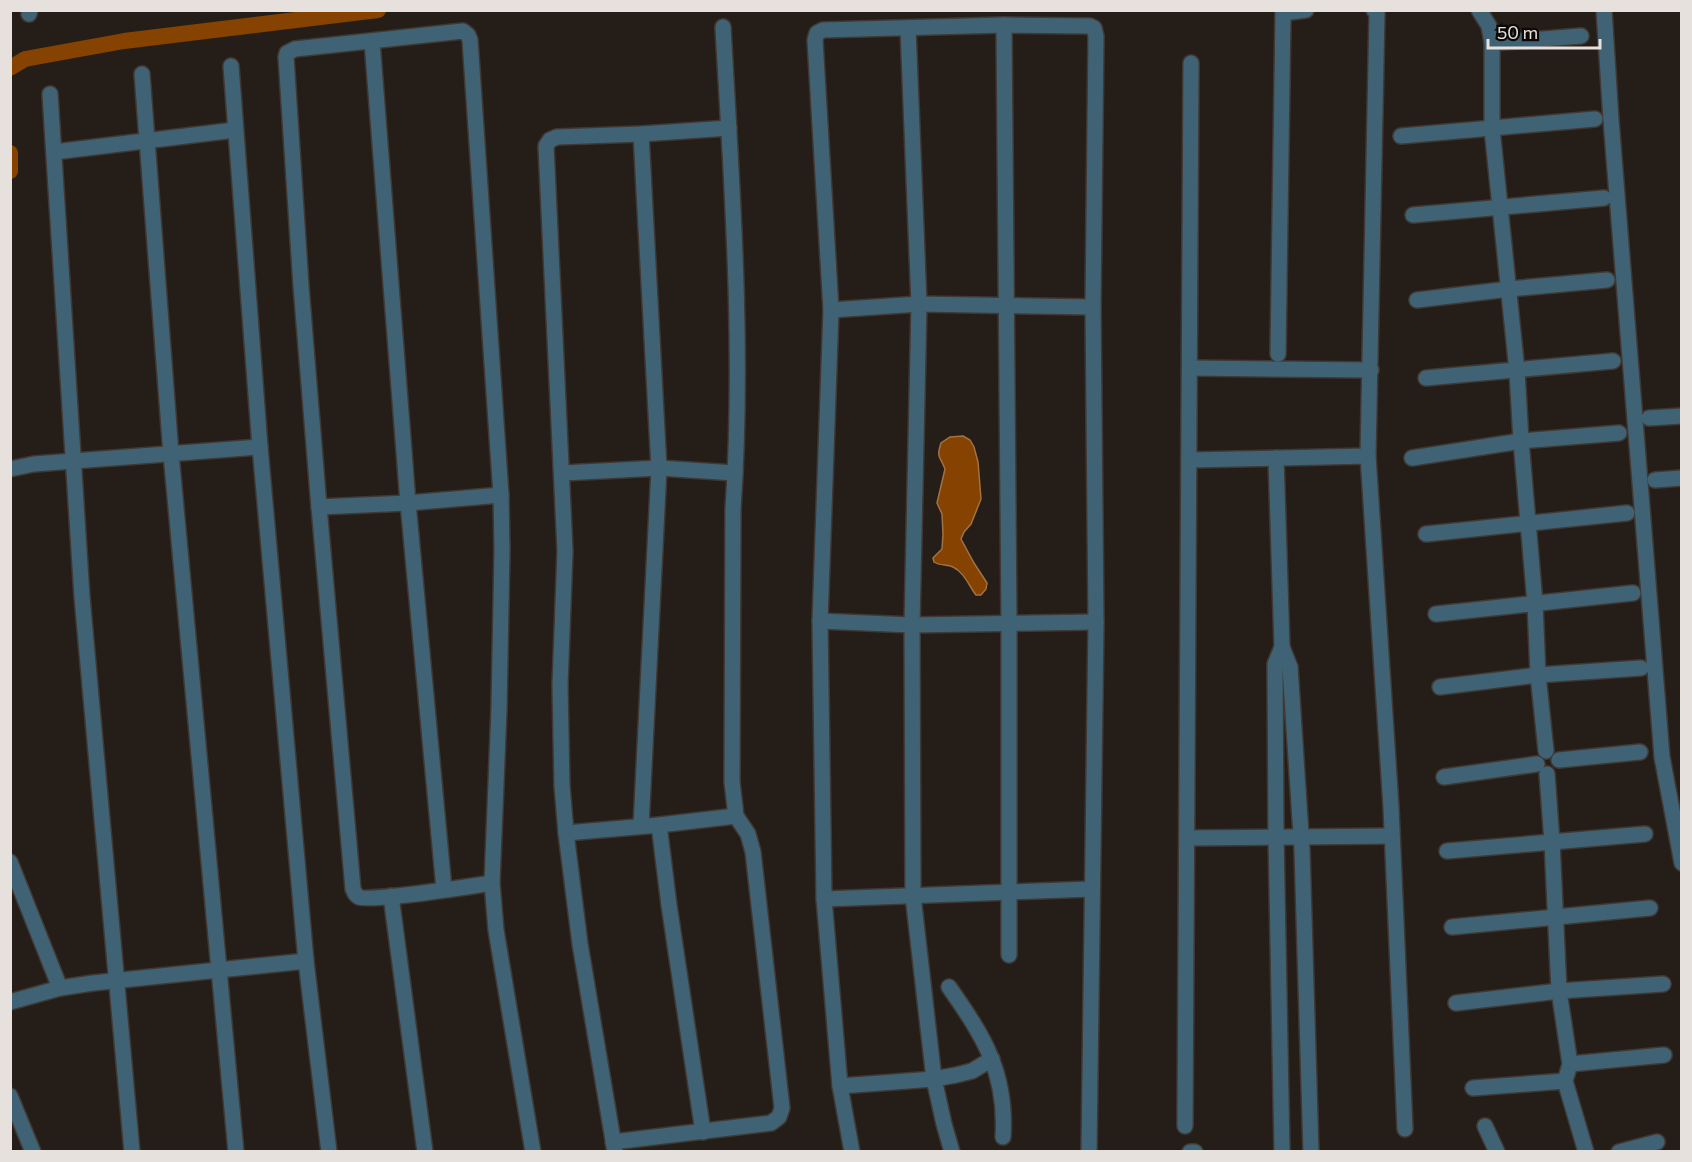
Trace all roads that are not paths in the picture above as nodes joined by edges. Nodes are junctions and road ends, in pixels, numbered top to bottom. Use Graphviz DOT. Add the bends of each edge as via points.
graph roads {
  1 [pos="1306,10"];
  2 [pos="1374,10"];
  3 [pos="1479,10"];
  4 [pos="1604,10"];
  5 [pos="1004,25"];
  6 [pos="723,27"];
  7 [pos="908,27"];
  8 [pos="1581,36"];
  9 [pos="372,41"];
  10 [pos="1492,43"];
  11 [pos="1191,63"];
  12 [pos="231,66"];
  13 [pos="142,74"];
  14 [pos="50,94"];
  15 [pos="1595,119"];
  16 [pos="729,128"];
  17 [pos="1492,129"];
  18 [pos="235,130"];
  19 [pos="641,134"];
  20 [pos="1401,136"];
  21 [pos="147,140"];
  22 [pos="54,152"];
  23 [pos="1604,198"];
  24 [pos="1501,208"];
  25 [pos="1413,215"];
  26 [pos="1607,280"];
  27 [pos="1509,289"];
  28 [pos="1417,300"];
  29 [pos="919,304"];
  30 [pos="1006,306"];
  31 [pos="1093,307"];
  32 [pos="831,310"];
  33 [pos="1278,354"];
  34 [pos="1613,361"];
  35 [pos="1190,368"];
  36 [pos="1371,370"];
  37 [pos="1517,370"];
  38 [pos="1426,378"];
  39 [pos="1682,416"];
  40 [pos="1650,418"];
  41 [pos="1618,433"];
  42 [pos="1521,441"];
  43 [pos="260,447"];
  44 [pos="171,454"];
  45 [pos="1368,456"];
  46 [pos="1276,458"];
  47 [pos="1412,458"];
  48 [pos="1189,460"];
  49 [pos="73,462"];
  50 [pos="659,468"];
  51 [pos="10,469"];
  52 [pos="563,473"];
  53 [pos="735,473"];
  54 [pos="1682,478"];
  55 [pos="1655,480"];
  56 [pos="501,495"];
  57 [pos="408,502"];
  58 [pos="319,507"];
  59 [pos="1627,513"];
  60 [pos="1528,522"];
  61 [pos="1426,534"];
  62 [pos="1633,593"];
  63 [pos="1535,603"];
  64 [pos="1436,614"];
  65 [pos="820,621"];
  66 [pos="1096,622"];
  67 [pos="1009,624"];
  68 [pos="912,625"];
  69 [pos="1282,647"];
  70 [pos="1641,668"];
  71 [pos="1538,675"];
  72 [pos="1440,687"];
  73 [pos="1546,751"];
  74 [pos="1640,752"];
  75 [pos="1559,760"];
  76 [pos="1542,769"];
  77 [pos="1444,777"];
  78 [pos="736,816"];
  79 [pos="659,825"];
  80 [pos="641,826"];
  81 [pos="566,833"];
  82 [pos="1645,834"];
  83 [pos="1276,836"];
  84 [pos="1301,836"];
  85 [pos="1392,836"];
  86 [pos="1187,838"];
  87 [pos="1552,842"];
  88 [pos="1447,851"];
  89 [pos="10,862"];
  90 [pos="1682,863"];
  91 [pos="492,883"];
  92 [pos="444,889"];
  93 [pos="1092,890"];
  94 [pos="1008,892"];
  95 [pos="391,896"];
  96 [pos="913,896"];
  97 [pos="824,898"];
  98 [pos="1650,908"];
  99 [pos="1554,917"];
  100 [pos="1452,927"];
  101 [pos="1009,955"];
  102 [pos="306,961"];
  103 [pos="220,970"];
  104 [pos="116,981"];
  105 [pos="1663,984"];
  106 [pos="949,987"];
  107 [pos="60,988"];
  108 [pos="1559,991"];
  109 [pos="10,1002"];
  110 [pos="1456,1003"];
  111 [pos="1664,1054"];
  112 [pos="992,1059"];
  113 [pos="1570,1064"];
  114 [pos="933,1079"];
  115 [pos="1564,1081"];
  116 [pos="840,1086"];
  117 [pos="1473,1088"];
  118 [pos="10,1096"];
  119 [pos="1185,1126"];
  120 [pos="1485,1126"];
  121 [pos="1405,1129"];
  122 [pos="703,1132"];
  123 [pos="1003,1137"];
  124 [pos="1657,1142"];
  125 [pos="614,1147"];
  126 [pos="33,1152"];
  127 [pos="132,1152"];
  128 [pos="236,1152"];
  129 [pos="329,1152"];
  130 [pos="425,1152"];
  131 [pos="533,1152"];
  132 [pos="852,1152"];
  133 [pos="952,1152"];
  134 [pos="1089,1152"];
  135 [pos="1282,1152"];
  136 [pos="1311,1152"];
  137 [pos="1497,1152"];
  138 [pos="1586,1152"];
  139 [pos="1618,1152"];
  1 -- 33 [label="street" via="1283,13"];
  2 -- 36 [label="street" via="1377,12"];
  3 -- 10 [label="street" via="1489,26"];
  4 -- 90 [label="street" via="1662,757"];
  5 -- 7 [label="street"];
  5 -- 30 [label="street"];
  5 -- 31 [label="street" via="1094,28"];
  6 -- 16 [label="street"];
  7 -- 29 [label="street"];
  7 -- 32 [label="street" via="823,30 815,40"];
  8 -- 10 [label="street"];
  9 -- 56 [label="street" via="463,31 470,40"];
  9 -- 57 [label="street"];
  9 -- 58 [label="street" via="295,49 286,57"];
  10 -- 17 [label="street"];
  11 -- 35 [label="street"];
  12 -- 18 [label="street"];
  13 -- 21 [label="street"];
  14 -- 22 [label="street"];
  15 -- 17 [label="street"];
  16 -- 19 [label="street"];
  16 -- 53 [label="street" via="738,351"];
  17 -- 20 [label="street"];
  17 -- 24 [label="street"];
  18 -- 21 [label="street"];
  18 -- 43 [label="street"];
  19 -- 50 [label="street"];
  19 -- 52 [label="street" via="557,137 546,146"];
  21 -- 22 [label="street"];
  21 -- 44 [label="street"];
  22 -- 49 [label="street"];
  23 -- 24 [label="street"];
  24 -- 25 [label="street"];
  24 -- 27 [label="street"];
  26 -- 27 [label="street"];
  27 -- 28 [label="street"];
  27 -- 37 [label="street"];
  29 -- 30 [label="street"];
  29 -- 32 [label="street"];
  29 -- 68 [label="street"];
  30 -- 31 [label="street"];
  30 -- 67 [label="street"];
  31 -- 66 [label="street"];
  32 -- 65 [label="street"];
  34 -- 37 [label="street"];
  35 -- 36 [label="street"];
  35 -- 48 [label="street"];
  36 -- 45 [label="street"];
  37 -- 38 [label="street"];
  37 -- 42 [label="street"];
  39 -- 40 [label="street"];
  41 -- 42 [label="street"];
  42 -- 47 [label="street"];
  42 -- 60 [label="street"];
  43 -- 44 [label="street"];
  43 -- 102 [label="street"];
  44 -- 49 [label="street"];
  44 -- 103 [label="street"];
  45 -- 46 [label="street"];
  45 -- 85 [label="street"];
  46 -- 48 [label="street"];
  46 -- 69 [label="street"];
  48 -- 86 [label="street"];
  49 -- 51 [label="street"];
  49 -- 104 [label="street"];
  50 -- 52 [label="street"];
  50 -- 53 [label="street"];
  50 -- 80 [label="street"];
  52 -- 81 [label="street" via="566,551 560,734"];
  53 -- 78 [label="street" via="732,782"];
  54 -- 55 [label="street"];
  56 -- 57 [label="street"];
  56 -- 91 [label="street"];
  57 -- 58 [label="street"];
  57 -- 92 [label="street"];
  58 -- 95 [label="street" via="353,890 361,898"];
  59 -- 60 [label="street"];
  60 -- 61 [label="street"];
  60 -- 63 [label="street"];
  62 -- 63 [label="street"];
  63 -- 64 [label="street"];
  63 -- 71 [label="street"];
  65 -- 68 [label="street"];
  65 -- 97 [label="street"];
  66 -- 67 [label="street"];
  66 -- 93 [label="street"];
  67 -- 68 [label="street"];
  67 -- 94 [label="street"];
  68 -- 96 [label="street"];
  69 -- 83 [label="street" via="1275,664"];
  69 -- 84 [label="street" via="1290,667"];
  70 -- 71 [label="street"];
  71 -- 72 [label="street"];
  71 -- 73 [label="street"];
  73 -- 75 [label="street" via="1555,753"];
  73 -- 76 [label="street" via="1539,755"];
  74 -- 75 [label="street"];
  75 -- 76 [label="street" via="1552,773"];
  76 -- 77 [label="street"];
  76 -- 87 [label="street"];
  78 -- 79 [label="street"];
  78 -- 122 [label="street" via="748,834 753,852 782,1108 771,1123"];
  79 -- 80 [label="street"];
  79 -- 122 [label="street"];
  80 -- 81 [label="street"];
  81 -- 125 [label="street"];
  82 -- 87 [label="street"];
  83 -- 84 [label="street"];
  83 -- 86 [label="street"];
  83 -- 135 [label="street"];
  84 -- 85 [label="street"];
  84 -- 136 [label="street"];
  85 -- 121 [label="street"];
  86 -- 119 [label="street"];
  87 -- 88 [label="street"];
  87 -- 99 [label="street"];
  89 -- 107 [label="street"];
  91 -- 92 [label="street"];
  91 -- 131 [label="street" via="496,930"];
  92 -- 95 [label="street"];
  93 -- 94 [label="street"];
  93 -- 134 [label="street"];
  94 -- 96 [label="street"];
  94 -- 101 [label="street"];
  95 -- 130 [label="street"];
  96 -- 97 [label="street"];
  96 -- 114 [label="street"];
  97 -- 116 [label="street"];
  98 -- 99 [label="street"];
  99 -- 100 [label="street"];
  99 -- 108 [label="street"];
  102 -- 103 [label="street"];
  102 -- 129 [label="street"];
  103 -- 104 [label="street"];
  103 -- 128 [label="street"];
  104 -- 107 [label="street"];
  104 -- 127 [label="street"];
  105 -- 108 [label="street"];
  106 -- 112 [label="street" via="977,1028"];
  107 -- 109 [label="street"];
  108 -- 110 [label="street"];
  108 -- 113 [label="street"];
  111 -- 113 [label="street"];
  112 -- 114 [label="street" via="972,1071"];
  112 -- 123 [label="street" via="1002,1092"];
  113 -- 115 [label="street"];
  114 -- 116 [label="street"];
  114 -- 133 [label="street"];
  115 -- 117 [label="street"];
  115 -- 138 [label="street"];
  116 -- 132 [label="street"];
  118 -- 126 [label="street"];
  120 -- 137 [label="street"];
  122 -- 125 [label="street"];
  124 -- 139 [label="street"];
}
